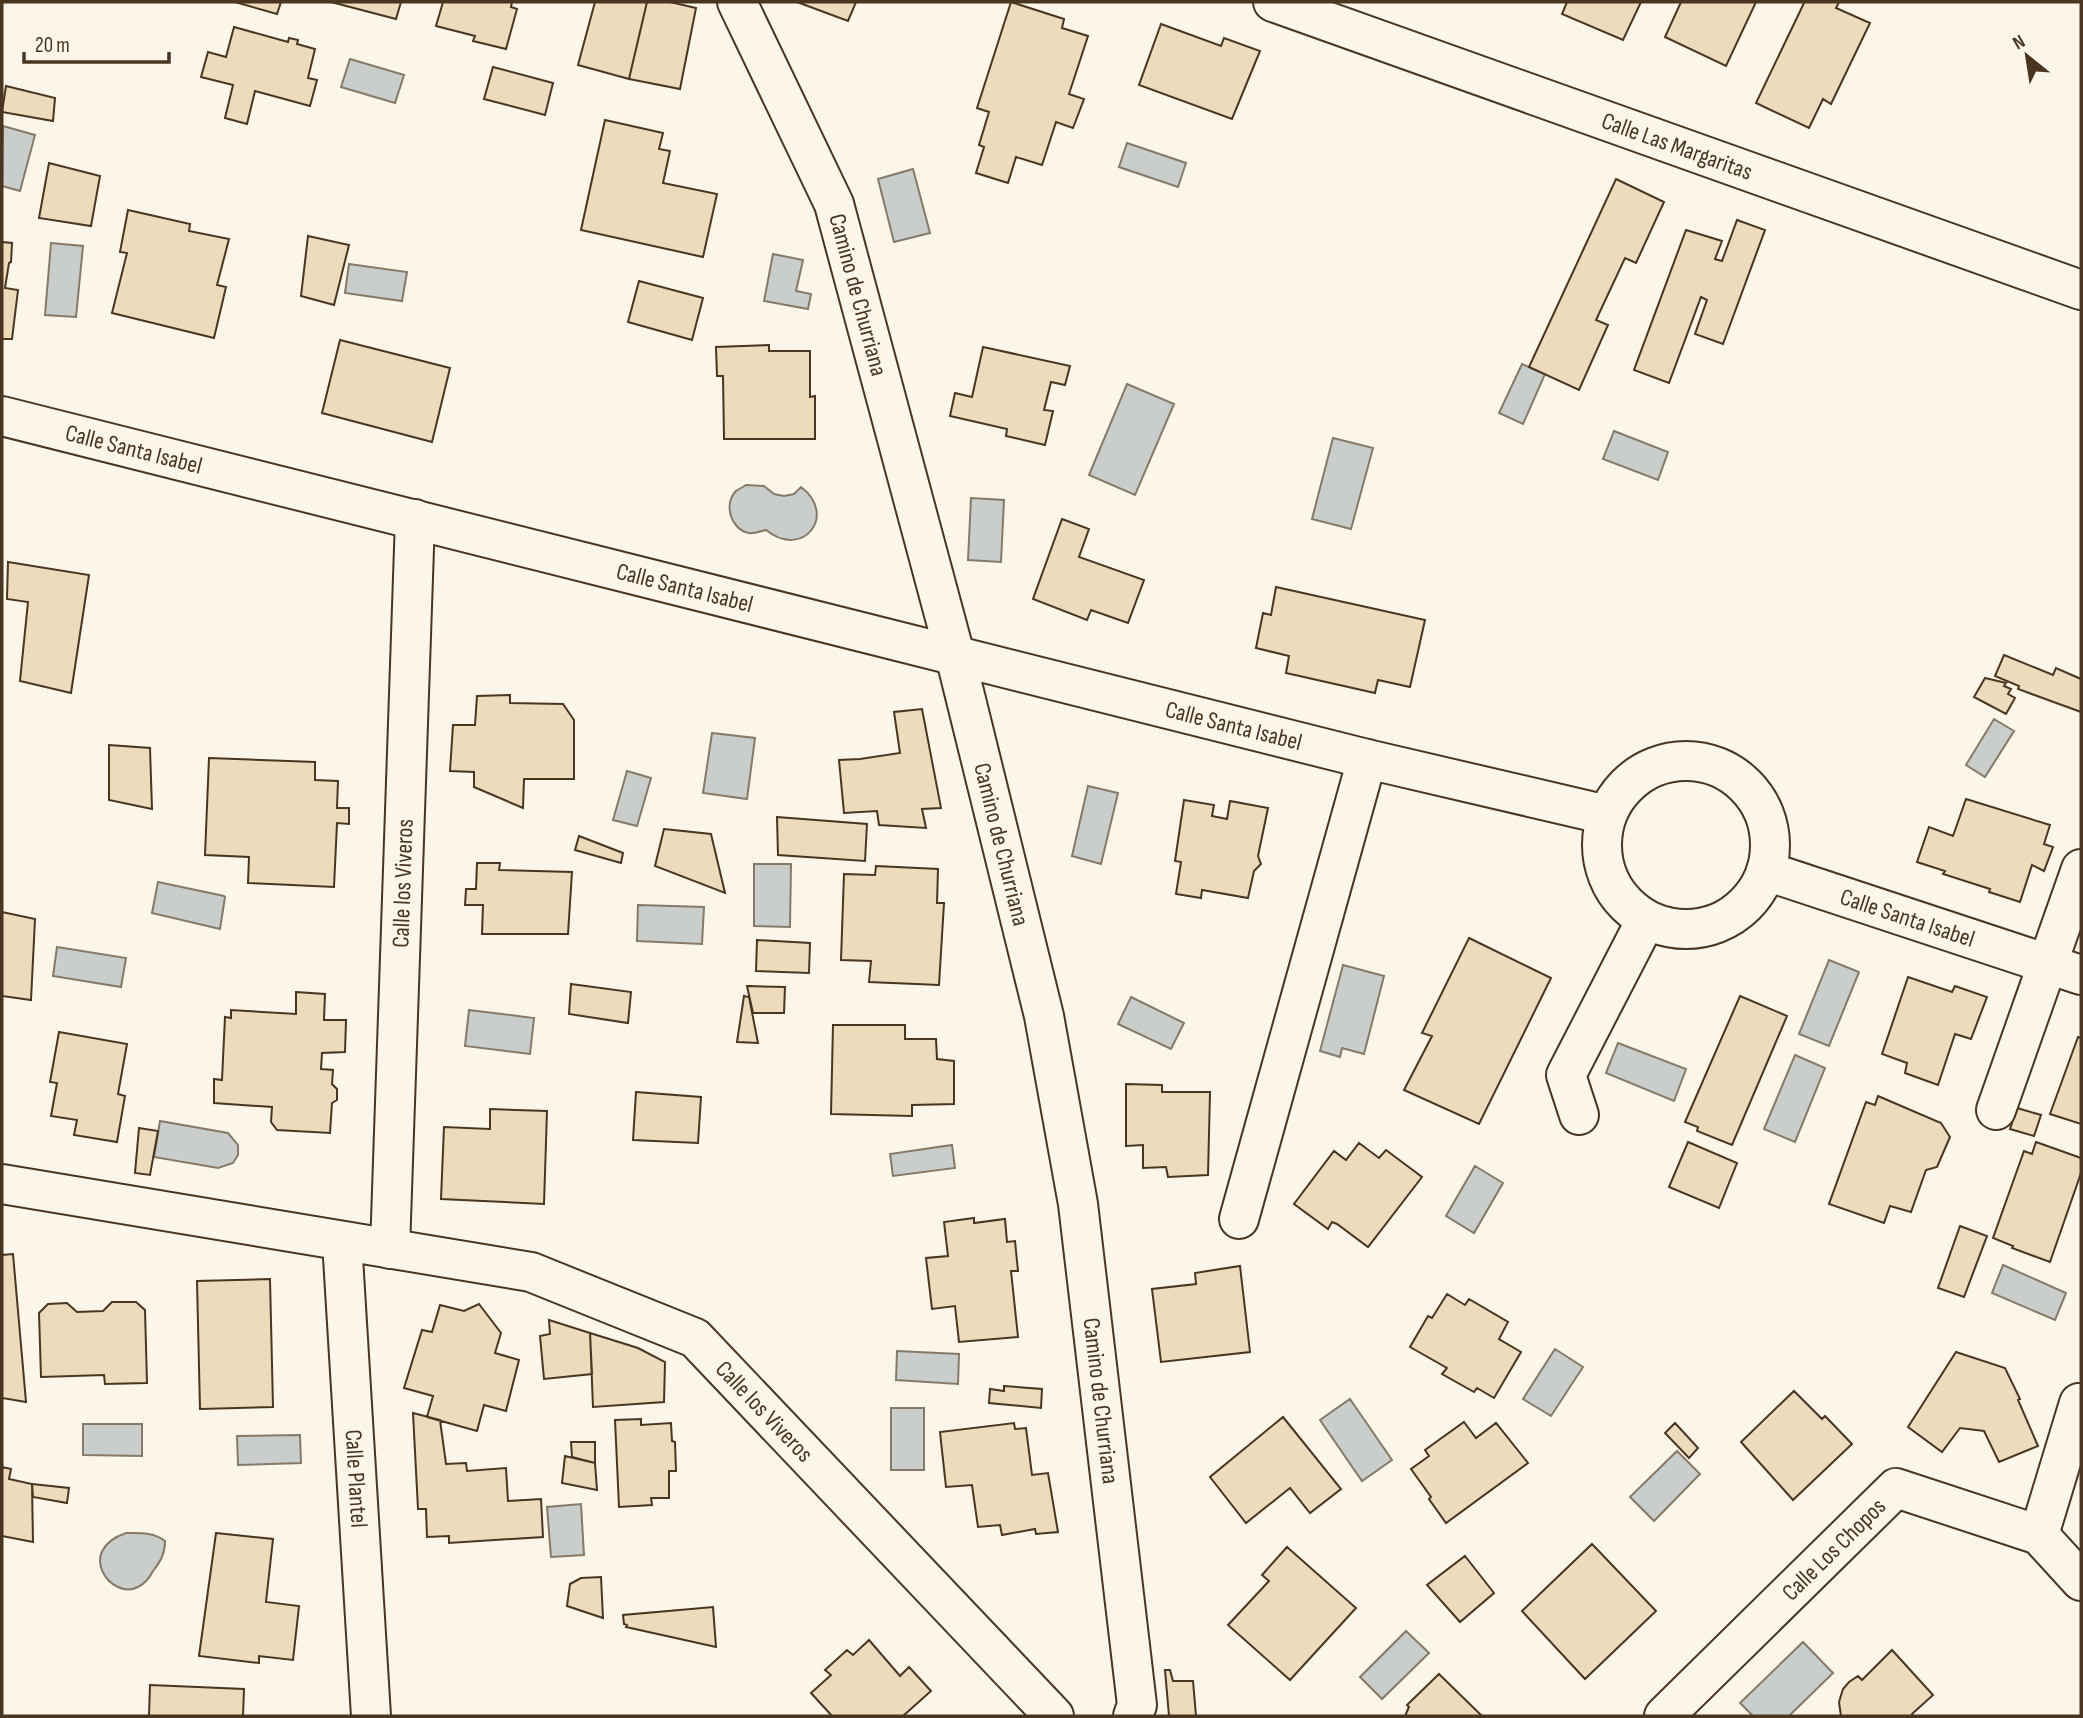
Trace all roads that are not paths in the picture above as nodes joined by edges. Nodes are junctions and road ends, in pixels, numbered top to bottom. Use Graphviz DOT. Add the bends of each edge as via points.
graph roads {
  1 [pos="737,2"];
  2 [pos="1273,2"];
  3 [pos="2081,290"];
  4 [pos="2,416"];
  5 [pos="415,519"];
  6 [pos="955,654"];
  7 [pos="1367,759"];
  8 [pos="1607,815"];
  9 [pos="2081,869"];
  10 [pos="1766,871"];
  11 [pos="1646,920"];
  12 [pos="2065,970"];
  13 [pos="1996,1110"];
  14 [pos="1579,1115"];
  15 [pos="2,1184"];
  16 [pos="1239,1219"];
  17 [pos="342,1241"];
  18 [pos="390,1249"];
  19 [pos="2079,1403"];
  20 [pos="2039,1535"];
  21 [pos="2081,1581"];
  22 [pos="371,1716"];
  23 [pos="1054,1716"];
  24 [pos="1133,1716"];
  25 [pos="1664,1716"];
  1 -- 6 [label="street, Camino de Churriana" via="834,204"];
  2 -- 3 [label="street, Calle Las Margaritas"];
  4 -- 5 [label="street, Calle Santa Isabel"];
  5 -- 6 [label="street, Calle Santa Isabel"];
  5 -- 18 [label="street, Calle los Viveros"];
  6 -- 7 [label="street, Calle Santa Isabel"];
  6 -- 24 [label="street, Camino de Churriana" via="1044,1016 1078,1204 1137,1704"];
  7 -- 8 [label="street, Calle Santa Isabel"];
  7 -- 16 [label="street"];
  8 -- 10 [label="street" via="1621,790 1644,771 1671,761 1700,761 1727,771 1750,789 1765,814 1770,842"];
  8 -- 11 [label="street" via="1602,863 1611,886"];
  9 -- 12 [label="street"];
  10 -- 11 [label="street" via="1753,897 1730,916 1703,927 1674,928"];
  10 -- 12 [label="street, Calle Santa Isabel"];
  11 -- 14 [label="street" via="1566,1075"];
  12 -- 13 [label="street"];
  15 -- 17 [label="street, Calle los Viveros"];
  17 -- 18 [label="street, Calle los Viveros"];
  17 -- 22 [label="street, Calle Plantel"];
  18 -- 23 [label="street, Calle los Viveros" via="531,1272 695,1338"];
  19 -- 20 [label="street"];
  20 -- 21 [label="street, Calle Los Chopos"];
  20 -- 25 [label="street, Calle Los Chopos" via="1896,1488"];
}
